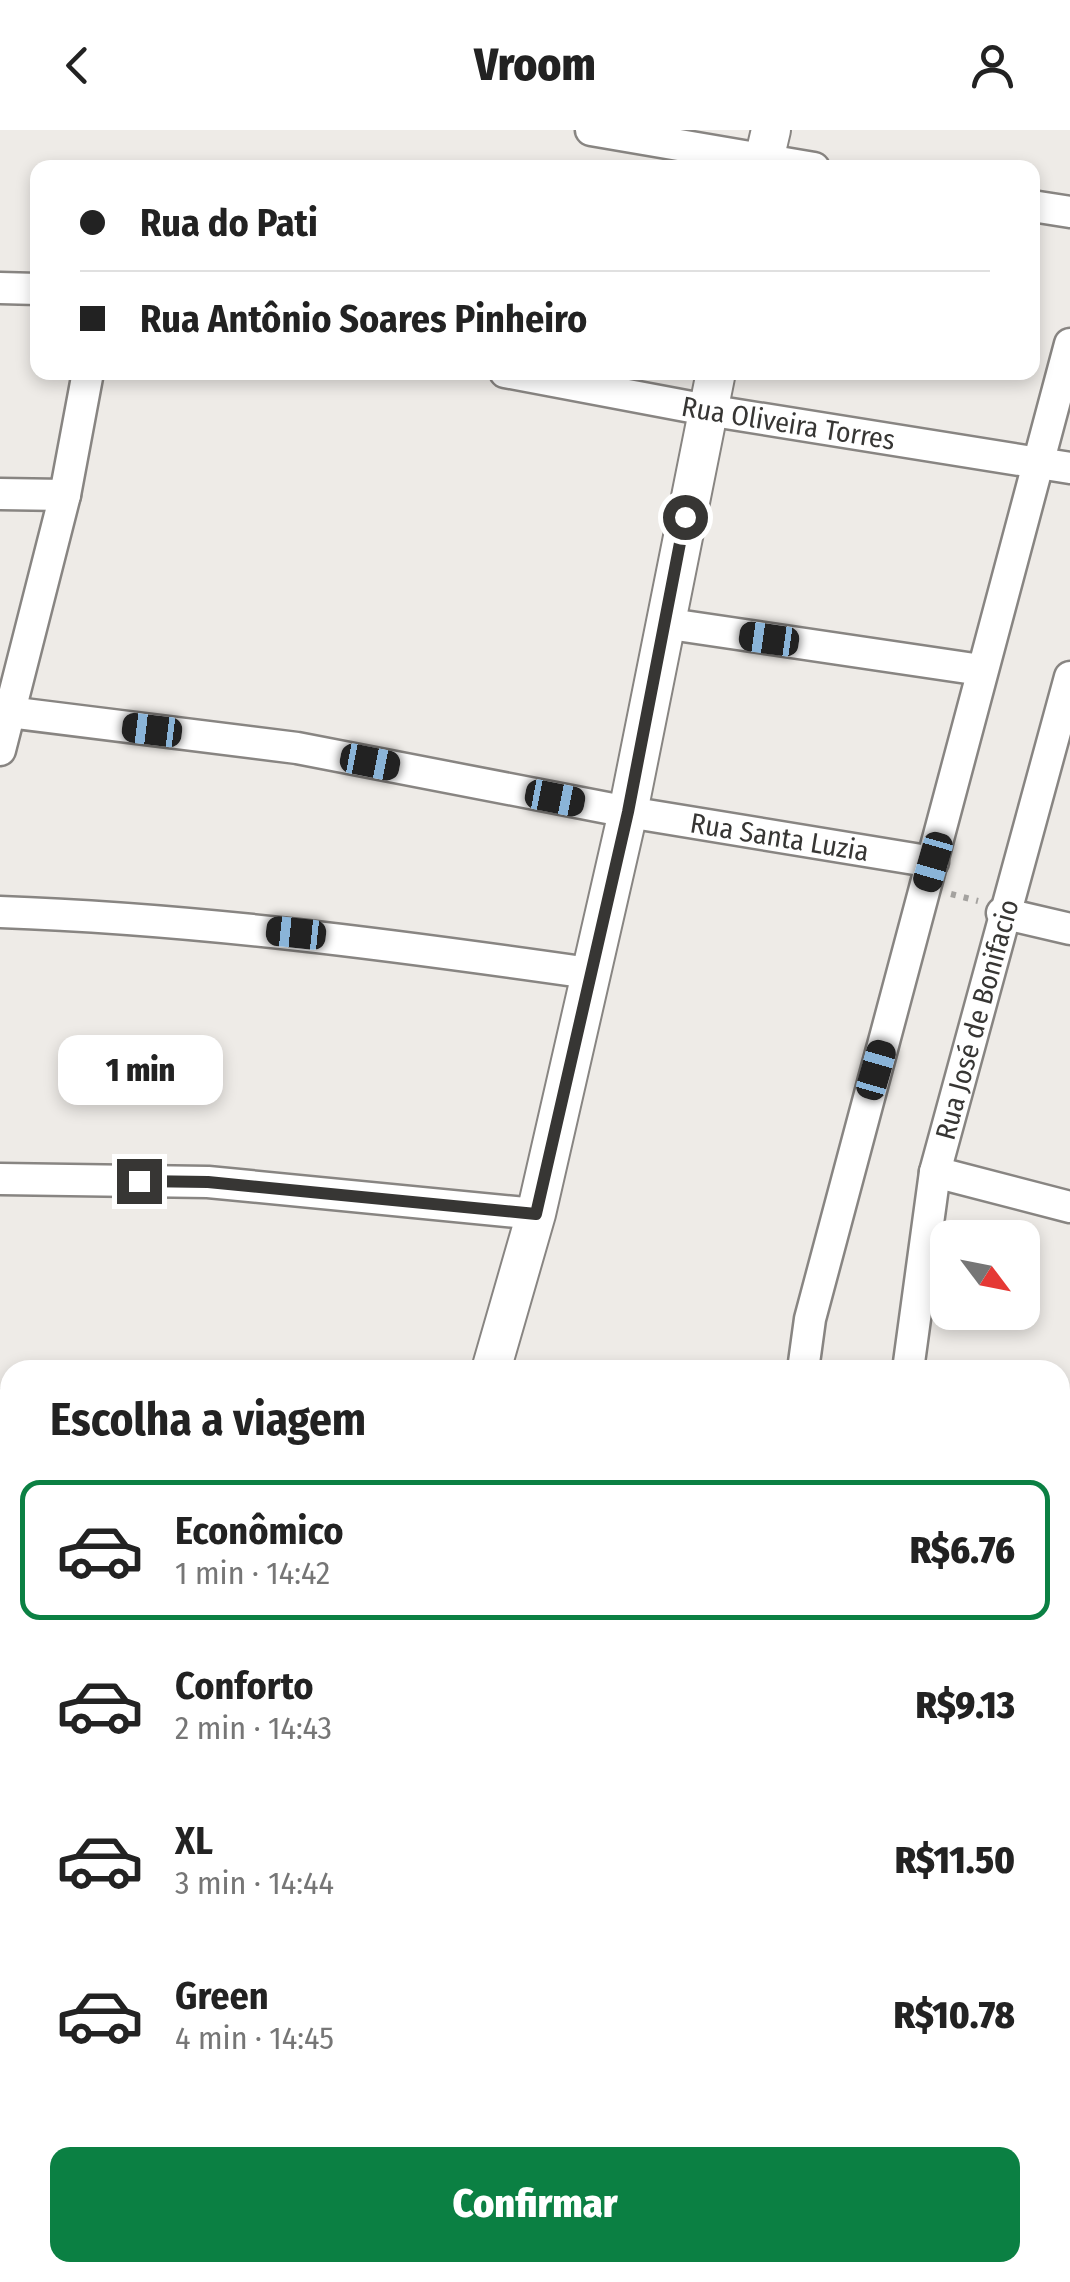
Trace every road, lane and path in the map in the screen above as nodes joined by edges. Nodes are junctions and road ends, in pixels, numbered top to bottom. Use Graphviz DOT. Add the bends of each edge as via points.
graph roads {
  1 [pos="591,130"];
  2 [pos="766,152"];
  3 [pos="790,160"];
  4 [pos="1040,207"];
  5 [pos="1070,212"];
  6 [pos="0,288"];
  7 [pos="30,289"];
  8 [pos="1070,344"];
  9 [pos="87,380"];
  10 [pos="548,380"];
  11 [pos="714,380"];
  12 [pos="708,410"];
  13 [pos="1056,466"];
  14 [pos="0,494"];
  15 [pos="65,496"];
  16 [pos="663,624"];
  17 [pos="981,670"];
  18 [pos="1070,678"];
  19 [pos="3,711"];
  20 [pos="0,750"];
  21 [pos="628,812"];
  22 [pos="933,862"];
  23 [pos="0,912"];
  24 [pos="1002,914"];
  25 [pos="1070,929"];
  26 [pos="589,973"];
  27 [pos="935,1172"];
  28 [pos="0,1180"];
  29 [pos="1070,1207"];
  30 [pos="536,1214"];
  31 [pos="494,1360"];
  32 [pos="805,1360"];
  33 [pos="909,1360"];
  1 -- 2 [label="street"];
  2 -- 3 [label="street"];
  4 -- 5 [label="street"];
  6 -- 7 [label="street"];
  8 -- 13 [label="street"];
  9 -- 15 [label="street"];
  10 -- 12 [label="street, Rua Oliveira Torres"];
  11 -- 12 [label="street"];
  12 -- 13 [label="street, Rua Oliveira Torres"];
  12 -- 16 [label="street"];
  13 -- 17 [label="street"];
  14 -- 15 [label="street"];
  15 -- 19 [label="street" via="35,622"];
  16 -- 17 [label="street"];
  16 -- 21 [label="street"];
  17 -- 22 [label="street"];
  18 -- 24 [label="street, Rua José de Bonifacio"];
  19 -- 20 [label="street"];
  19 -- 21 [label="street, Rua Santa Luzia" via="297,748"];
  21 -- 22 [label="street, Rua Santa Luzia"];
  21 -- 26 [label="street"];
  22 -- 32 [label="street" via="810,1318"];
  23 -- 26 [label="street" via="142,917"];
  24 -- 25 [label="street"];
  24 -- 27 [label="street, Rua José de Bonifacio"];
  26 -- 30 [label="street"];
  27 -- 29 [label="street"];
  27 -- 33 [label="street, Rua José de Bonifacio"];
  28 -- 30 [label="street" via="208,1182"];
  30 -- 31 [label="street"];
}
